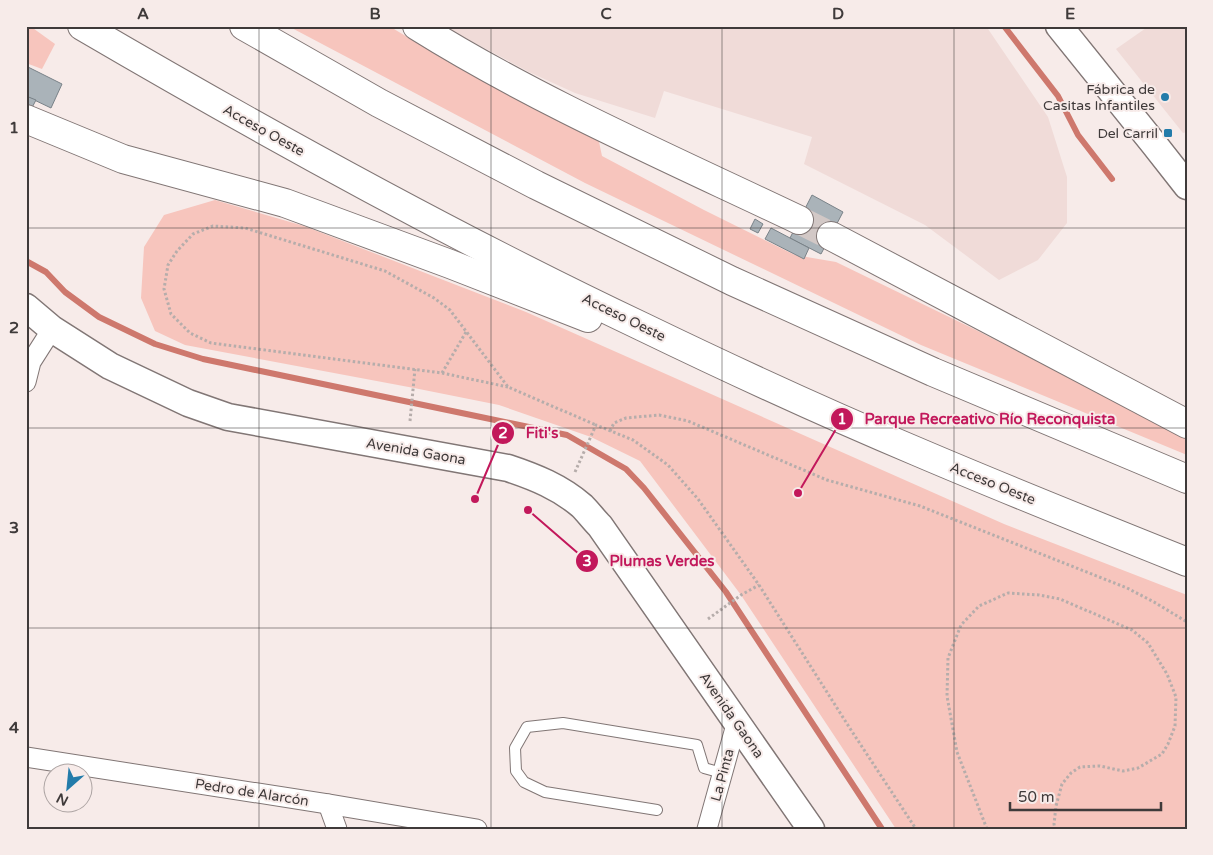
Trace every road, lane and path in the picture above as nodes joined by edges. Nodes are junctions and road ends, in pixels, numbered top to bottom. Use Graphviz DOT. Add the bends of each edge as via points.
graph roads {
  1 [pos="82,26"];
  2 [pos="244,26"];
  3 [pos="416,26"];
  4 [pos="1059,26"];
  5 [pos="26,119"];
  6 [pos="1183,175"];
  7 [pos="799,220"];
  8 [pos="831,236"];
  9 [pos="26,307"];
  10 [pos="52,329"];
  11 [pos="466,332"];
  12 [pos="415,369"];
  13 [pos="442,373"];
  14 [pos="26,382"];
  15 [pos="508,387"];
  16 [pos="824,411"];
  17 [pos="410,421"];
  18 [pos="1187,424"];
  19 [pos="596,425"];
  20 [pos="610,431"];
  21 [pos="575,473"];
  22 [pos="1187,479"];
  23 [pos="1187,562"];
  24 [pos="759,585"];
  25 [pos="708,619"];
  26 [pos="1187,622"];
  27 [pos="736,721"];
  28 [pos="26,757"];
  29 [pos="722,774"];
  30 [pos="328,804"];
  31 [pos="657,810"];
  32 [pos="337,829"];
  33 [pos="477,829"];
  34 [pos="707,829"];
  35 [pos="810,829"];
  36 [pos="916,829"];
  37 [pos="987,829"];
  38 [pos="1055,829"];
  1 -- 16 [label="highway, Acceso Oeste" via="291,146 484,248 642,327"];
  2 -- 22 [label="highway" via="536,185 732,281 933,372"];
  3 -- 7 [label="highway" via="572,112"];
  4 -- 6 [label="street"];
  5 -- 16 [label="highway" via="124,159 285,203 432,257"];
  8 -- 18 [label="highway"];
  9 -- 10 [label="street, Avenida Gaona"];
  10 -- 14 [label="street" via="31,362"];
  10 -- 27 [label="street, Avenida Gaona" via="110,366 188,403 228,417 508,468 566,493 600,526"];
  11 -- 12 [label="path" via="445,306 384,271 245,228 213,226 193,234 168,265 164,289 171,314 190,333 212,343"];
  11 -- 13 [label="path"];
  11 -- 15 [label="path"];
  12 -- 13 [label="path"];
  12 -- 17 [label="path"];
  13 -- 15 [label="path"];
  15 -- 19 [label="path"];
  16 -- 23 [label="highway, Acceso Oeste"];
  19 -- 20 [label="path"];
  19 -- 21 [label="path"];
  20 -- 24 [label="path" via="633,440 668,465 698,499"];
  20 -- 26 [label="path" via="614,423 626,418 659,415 688,421 827,480 920,506 1126,588"];
  24 -- 25 [label="path"];
  24 -- 36 [label="path"];
  27 -- 29 [label="street, La Pinta"];
  27 -- 35 [label="street, Avenida Gaona"];
  28 -- 30 [label="street, Pedro de Alarcón"];
  29 -- 31 [label="lane" via="704,768 697,745 563,723 527,727 515,748 516,771 524,782 545,792"];
  29 -- 34 [label="street, La Pinta"];
  30 -- 32 [label="street"];
  30 -- 33 [label="street, Pedro de Alarcón"];
  37 -- 38 [label="path" via="957,752 947,696 948,658 961,625 979,606 1008,593 1060,599 1132,630 1148,642 1168,674 1176,697 1175,726 1162,754 1138,768 1122,771 1100,766 1080,768 1071,773 1062,784 1056,806"];
}
